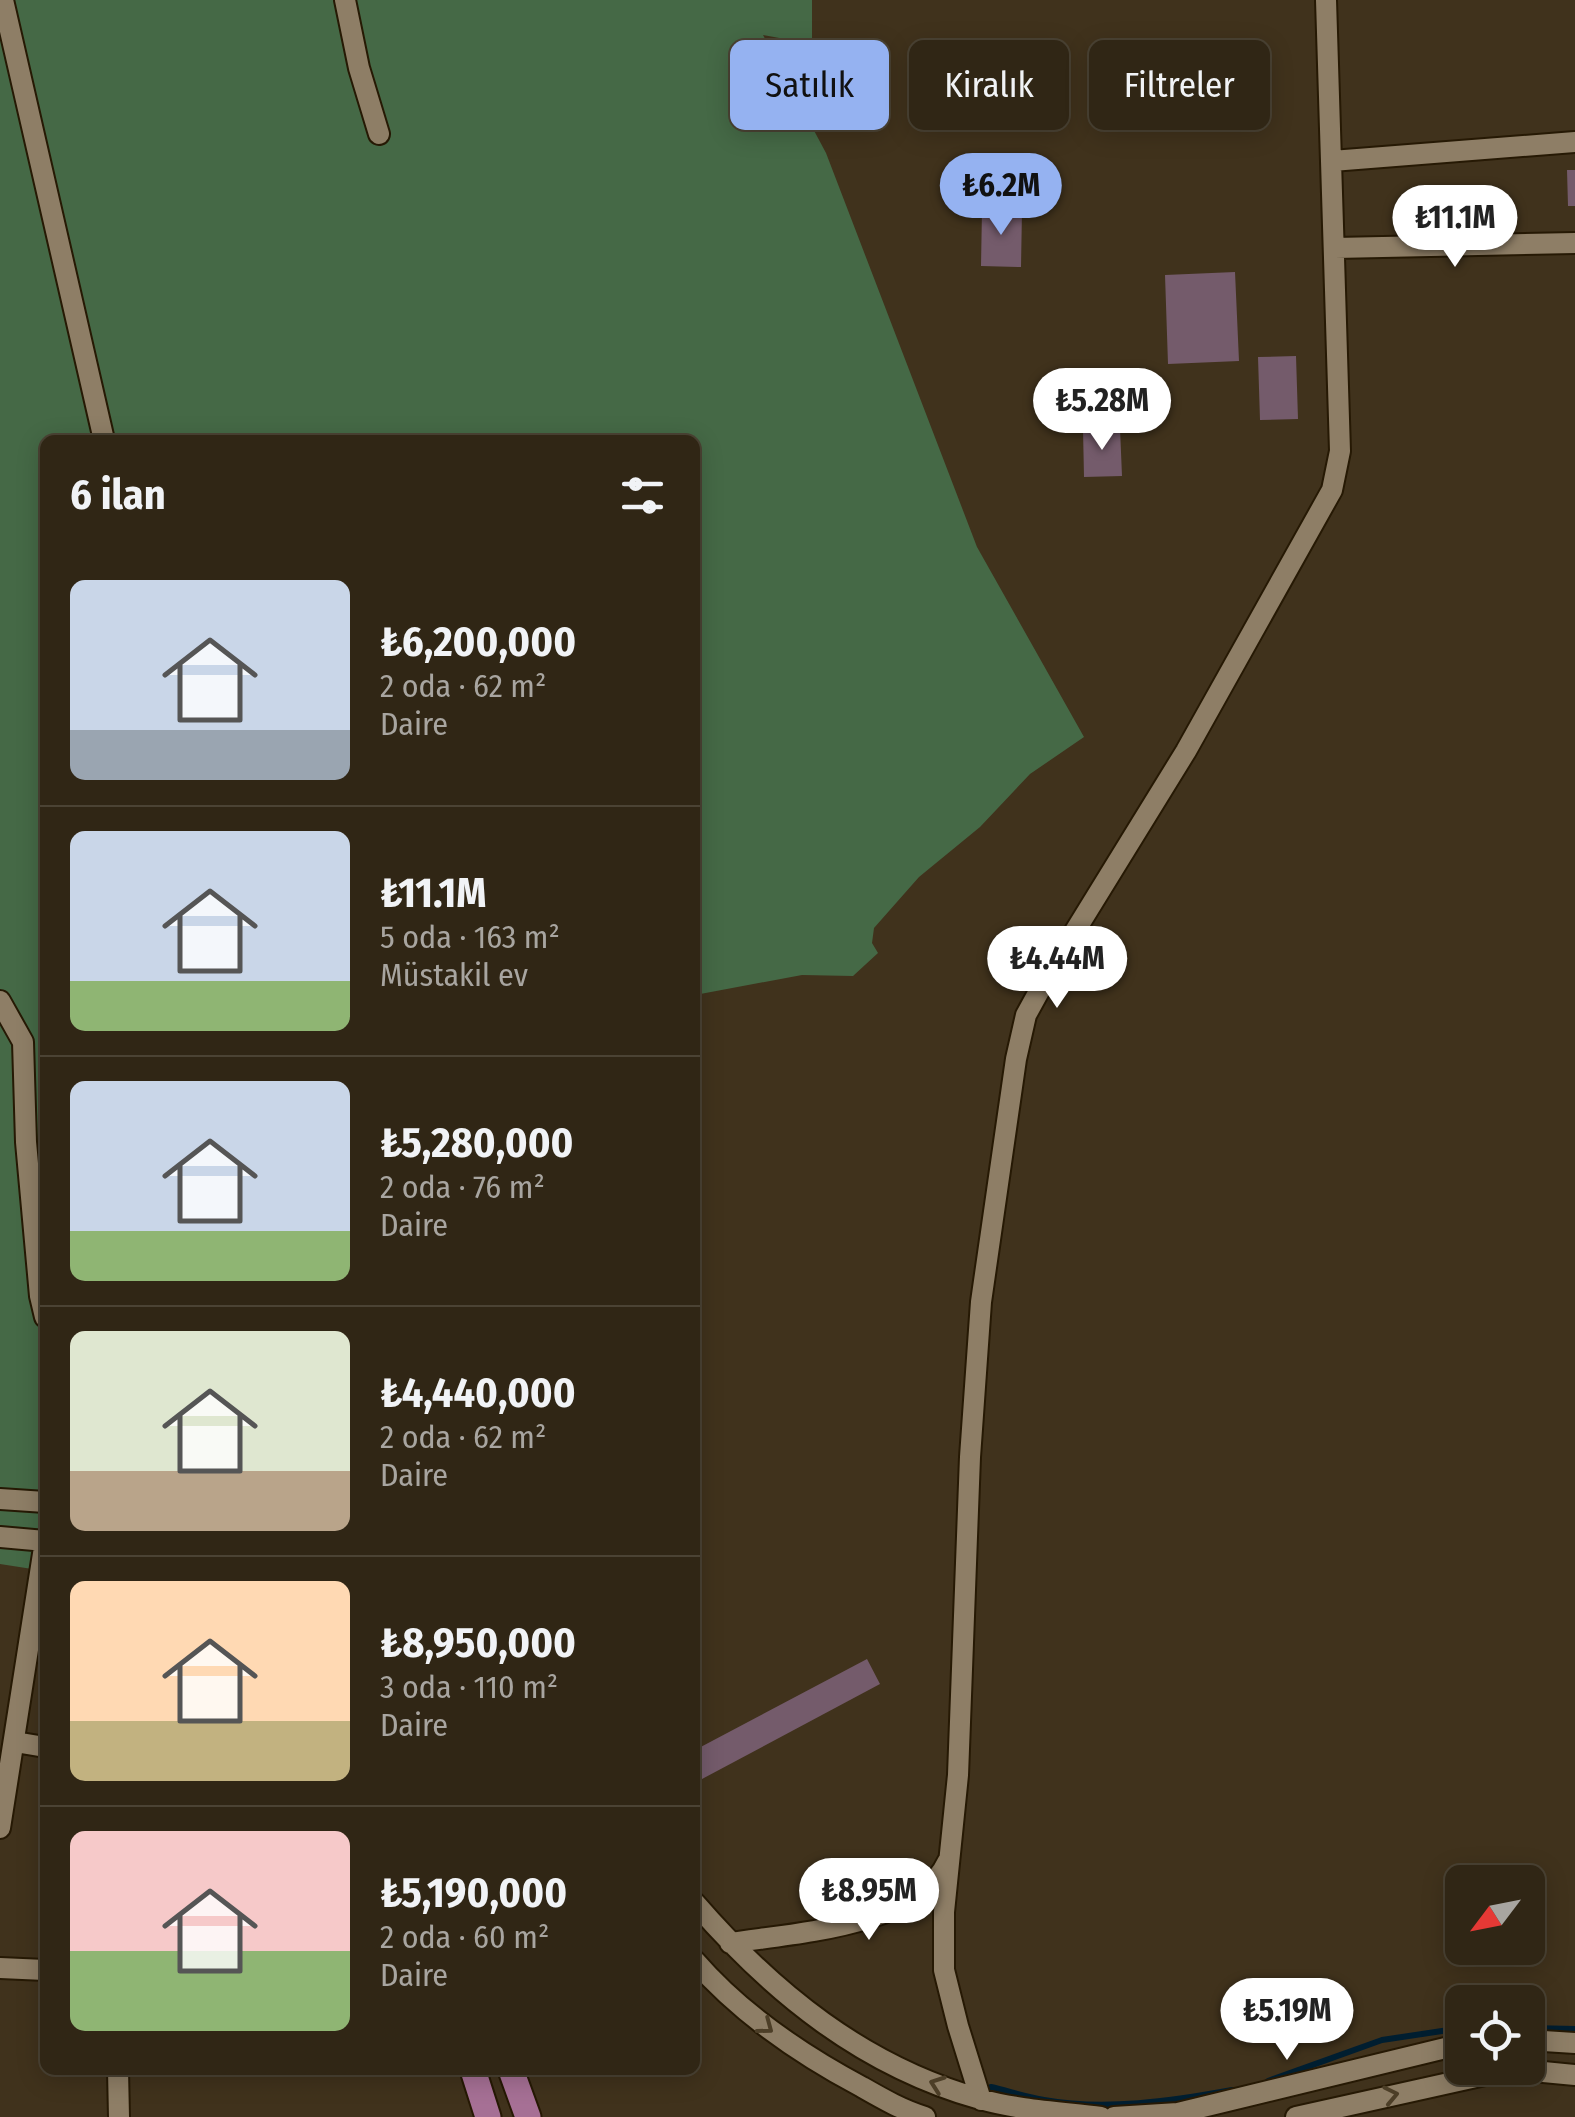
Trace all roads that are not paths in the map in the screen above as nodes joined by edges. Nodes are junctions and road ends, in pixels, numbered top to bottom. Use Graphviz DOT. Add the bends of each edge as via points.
graph roads {
  1 [pos="3,0"];
  2 [pos="345,0"];
  3 [pos="1326,0"];
  4 [pos="379,134"];
  5 [pos="1575,142"];
  6 [pos="1332,161"];
  7 [pos="1575,243"];
  8 [pos="1335,248"];
  9 [pos="103,435"];
  10 [pos="1,1006"];
  11 [pos="40,1296"];
  12 [pos="0,1499"];
  13 [pos="40,1502"];
  14 [pos="0,1537"];
  15 [pos="40,1541"];
  16 [pos="40,1574"];
  17 [pos="14,1742"];
  18 [pos="40,1746"];
  19 [pos="1,1817"];
  20 [pos="951,1854"];
  21 [pos="700,1910"];
  22 [pos="730,1943"];
  23 [pos="700,1966"];
  24 [pos="0,1968"];
  25 [pos="40,1970"];
  26 [pos="1545,2041"];
  27 [pos="1575,2042"];
  28 [pos="1445,2048"];
  29 [pos="118,2075"];
  30 [pos="475,2075"];
  31 [pos="512,2075"];
  32 [pos="1575,2076"];
  33 [pos="982,2100"];
  34 [pos="119,2117"];
  35 [pos="488,2117"];
  36 [pos="528,2117"];
  37 [pos="925,2117"];
  38 [pos="1101,2117"];
  39 [pos="1114,2117"];
  40 [pos="1296,2117"];
  1 -- 9 [label="street"];
  2 -- 4 [label="street"];
  3 -- 6 [label="street"];
  5 -- 6 [label="street"];
  6 -- 8 [label="street"];
  7 -- 8 [label="street"];
  8 -- 20 [label="street" via="1340,451 1332,490 1186,751 1026,1015 981,1302"];
  10 -- 11 [label="street" via="23,1042"];
  12 -- 13 [label="street"];
  14 -- 15 [label="street"];
  16 -- 17 [label="street"];
  17 -- 18 [label="street"];
  17 -- 19 [label="street"];
  20 -- 22 [label="street" via="941,1876 913,1901 834,1927"];
  20 -- 33 [label="street" via="944,1970"];
  21 -- 22 [label="street"];
  33 -- 22 [label="street, one-way" via="836,2034"];
  23 -- 37 [label="street, one-way" via="759,2022 820,2065"];
  24 -- 25 [label="street"];
  26 -- 27 [label="street"];
  28 -- 39 [label="street" via="1178,2113"];
  29 -- 34 [label="street"];
  30 -- 35 [label="main road"];
  31 -- 36 [label="main road"];
  40 -- 32 [label="street, one-way" via="1512,2069"];
  33 -- 38 [label="street"];
}
